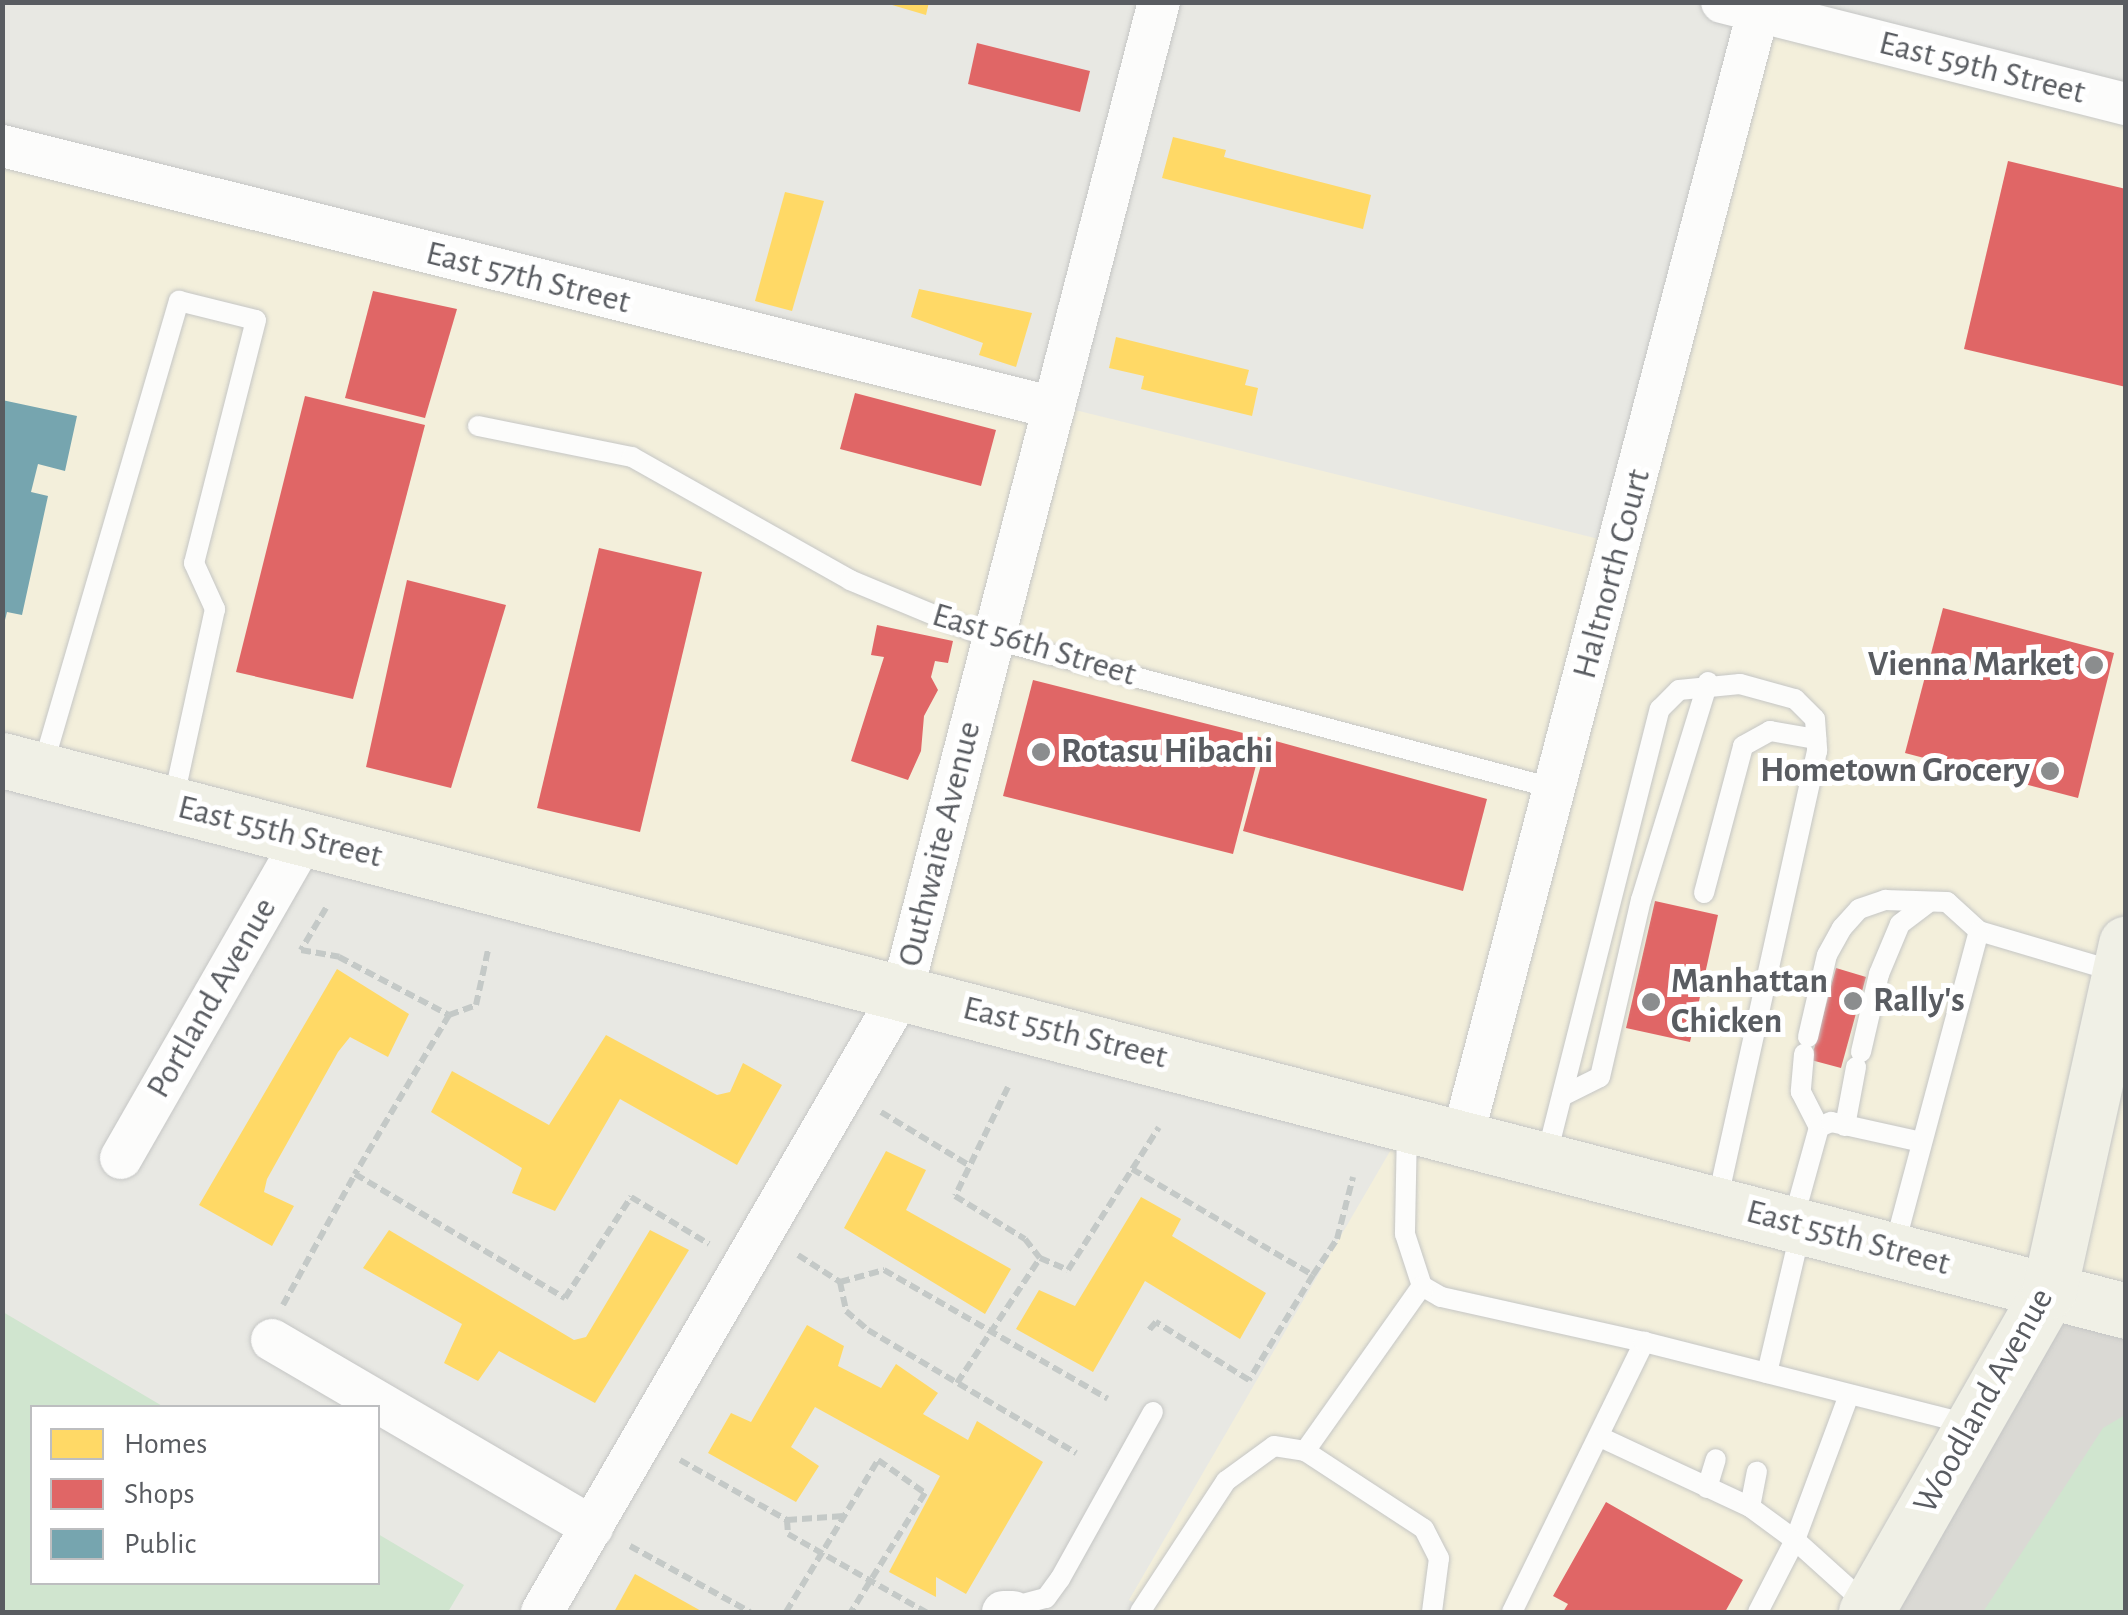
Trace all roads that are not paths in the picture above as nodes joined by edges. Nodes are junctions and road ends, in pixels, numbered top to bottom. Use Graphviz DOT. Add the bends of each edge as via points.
graph roads {
  1 [pos="1159,2"];
  2 [pos="1740,7"];
  3 [pos="2126,104"];
  4 [pos="2,146"];
  5 [pos="1054,408"];
  6 [pos="478,426"];
  7 [pos="992,639"];
  8 [pos="1708,682"];
  9 [pos="1816,739"];
  10 [pos="22,766"];
  11 [pos="1556,789"];
  12 [pos="173,804"];
  13 [pos="304,838"];
  14 [pos="1704,893"];
  15 [pos="1928,902"];
  16 [pos="1979,931"];
  17 [pos="2122,958"];
  18 [pos="902,992"];
  19 [pos="1562,1096"];
  20 [pos="1408,1122"];
  21 [pos="1845,1126"];
  22 [pos="1819,1127"];
  23 [pos="1463,1136"];
  24 [pos="1921,1142"];
  25 [pos="121,1158"];
  26 [pos="1546,1158"];
  27 [pos="1717,1203"];
  28 [pos="1797,1224"];
  29 [pos="1894,1250"];
  30 [pos="2126,1282"];
  31 [pos="1422,1286"];
  32 [pos="2049,1292"];
  33 [pos="2126,1311"];
  34 [pos="272,1340"];
  35 [pos="1644,1342"];
  36 [pos="1776,1382"];
  37 [pos="1849,1395"];
  38 [pos="1154,1412"];
  39 [pos="1972,1426"];
  40 [pos="1600,1437"];
  41 [pos="1304,1452"];
  42 [pos="1716,1459"];
  43 [pos="1757,1472"];
  44 [pos="1707,1488"];
  45 [pos="1750,1508"];
  46 [pos="592,1527"];
  47 [pos="1795,1540"];
  48 [pos="1867,1610"];
  49 [pos="1007,1611"];
  50 [pos="542,1612"];
  51 [pos="1140,1612"];
  52 [pos="1432,1612"];
  53 [pos="1512,1612"];
  54 [pos="1758,1612"];
  1 -- 5 [label="street, Outhwaite Avenue"];
  2 -- 3 [label="street, East 59th Street"];
  2 -- 11 [label="street, Haltnorth Court"];
  4 -- 5 [label="street, East 57th Street"];
  5 -- 7 [label="street, Outhwaite Avenue"];
  6 -- 7 [label="lane, East 56th Street" via="632,457 850,580"];
  7 -- 11 [label="lane, East 56th Street"];
  7 -- 18 [label="street, Outhwaite Avenue"];
  8 -- 9 [label="lane" via="1795,699 1814,719"];
  8 -- 19 [label="lane" via="1641,900 1600,1077"];
  8 -- 19 [label="lane" via="1667,696 1660,709"];
  9 -- 14 [label="lane" via="1770,731 1742,746"];
  9 -- 27 [label="lane" via="1796,865"];
  10 -- 12 [label="main road, East 55th Street"];
  10 -- 12 [label="lane" via="178,301 256,320 194,563 215,610"];
  11 -- 23 [label="street, Haltnorth Court"];
  12 -- 13 [label="main road, East 55th Street"];
  13 -- 18 [label="main road, East 55th Street"];
  13 -- 25 [label="street, Portland Avenue"];
  15 -- 16 [label="lane" via="1947,902"];
  15 -- 21 [label="lane" via="1900,924 1879,974"];
  15 -- 22 [label="lane" via="1885,900 1859,909 1827,955 1802,1092"];
  16 -- 17 [label="lane"];
  16 -- 24 [label="lane"];
  17 -- 32 [label="main road, Woodland Avenue"];
  18 -- 20 [label="main road, East 55th Street"];
  18 -- 46 [label="street, Outhwaite Avenue"];
  19 -- 26 [label="lane"];
  20 -- 23 [label="main road, East 55th Street"];
  20 -- 31 [label="lane" via="1404,1234"];
  21 -- 22 [label="lane"];
  21 -- 24 [label="lane"];
  22 -- 28 [label="lane"];
  23 -- 26 [label="main road, East 55th Street"];
  24 -- 29 [label="lane"];
  26 -- 27 [label="main road, East 55th Street"];
  27 -- 28 [label="main road, East 55th Street"];
  28 -- 29 [label="main road, East 55th Street"];
  28 -- 36 [label="lane"];
  29 -- 32 [label="main road, East 55th Street"];
  30 -- 32 [label="main road"];
  31 -- 35 [label="lane" via="1441,1297"];
  31 -- 41 [label="lane"];
  32 -- 33 [label="main road, East 55th Street"];
  32 -- 39 [label="main road, Woodland Avenue"];
  34 -- 46 [label="street"];
  35 -- 36 [label="lane" via="1738,1376"];
  35 -- 40 [label="lane"];
  36 -- 37 [label="lane"];
  37 -- 39 [label="lane"];
  37 -- 47 [label="lane"];
  38 -- 49 [label="lane" via="1046,1598"];
  39 -- 48 [label="main road, Woodland Avenue"];
  40 -- 44 [label="lane" via="1663,1459"];
  40 -- 53 [label="lane"];
  41 -- 51 [label="lane" via="1274,1446 1226,1480"];
  41 -- 52 [label="lane" via="1424,1529 1440,1558"];
  42 -- 44 [label="lane"];
  43 -- 45 [label="lane"];
  44 -- 45 [label="lane"];
  45 -- 47 [label="lane"];
  46 -- 50 [label="street, Outhwaite Avenue"];
  47 -- 48 [label="lane"];
  47 -- 54 [label="lane"];
}
